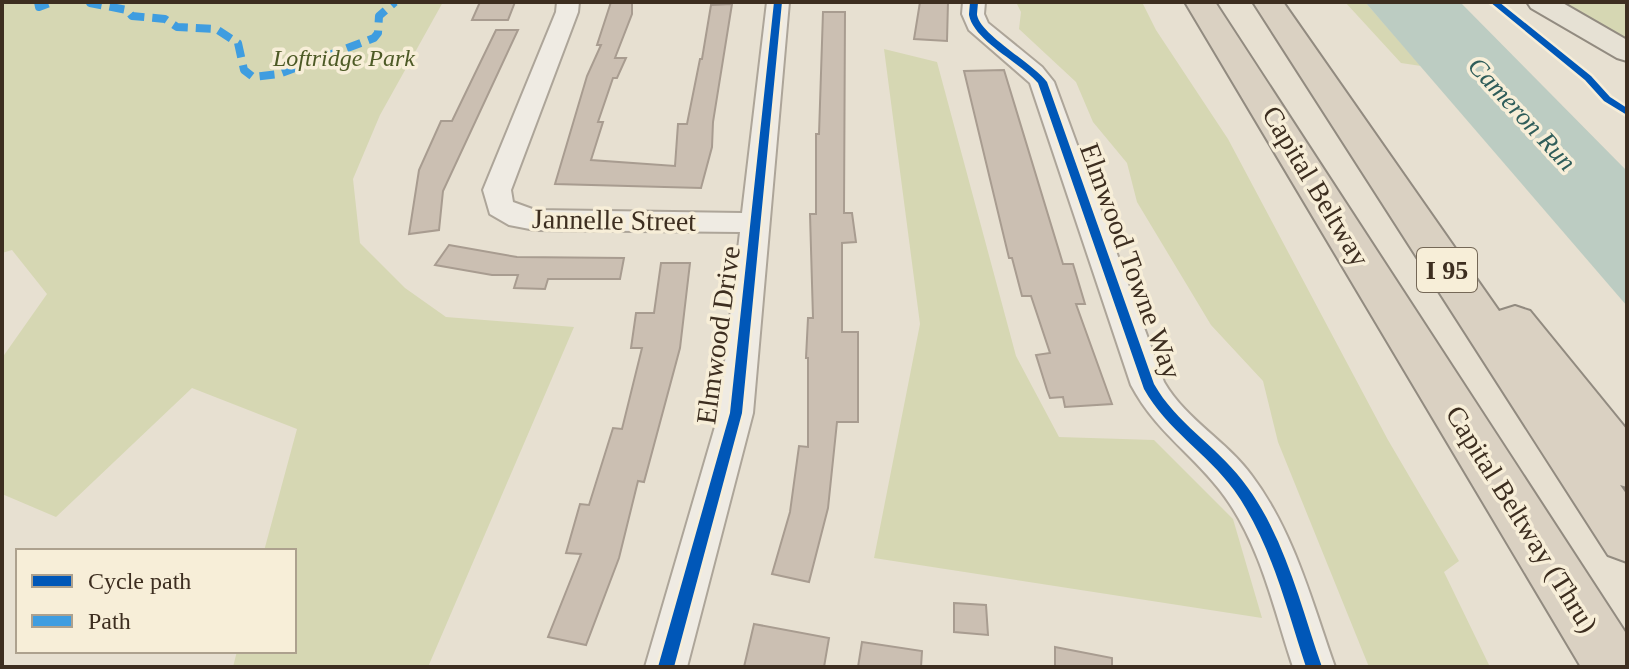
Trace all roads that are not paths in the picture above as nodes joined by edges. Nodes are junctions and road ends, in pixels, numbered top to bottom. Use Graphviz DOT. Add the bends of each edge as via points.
graph roads {
  1 [pos="568,2"];
  2 [pos="778,2"];
  3 [pos="974,2"];
  4 [pos="1200,2"];
  5 [pos="1269,2"];
  6 [pos="1552,9"];
  7 [pos="1627,52"];
  8 [pos="1627,71"];
  9 [pos="757,223"];
  10 [pos="1429,371"];
  11 [pos="1627,466"];
  12 [pos="1627,538"];
  13 [pos="666,667"];
  14 [pos="1314,667"];
  15 [pos="1584,667"];
  16 [pos="1614,667"];
  1 -- 9 [label="street, Jannelle Street" via="497,190 500,207 535,220"];
  2 -- 9 [label="street, Elmwood Drive"];
  3 -- 14 [label="street, Elmwood Towne Way" via="973,19 983,34 1024,61 1042,82 1148,385 1159,405 1219,463 1255,510"];
  4 -- 10 [label="highway, Capital Beltway / I 95"];
  5 -- 11 [label="highway, I 95"];
  5 -- 12 [label="highway, I 95"];
  6 -- 7 [label="main road"];
  6 -- 8 [label="main road"];
  9 -- 13 [label="street, Elmwood Drive" via="736,413"];
  10 -- 15 [label="highway, I 95"];
  10 -- 16 [label="highway, Capital Beltway (Thru) / I 95"];
}
